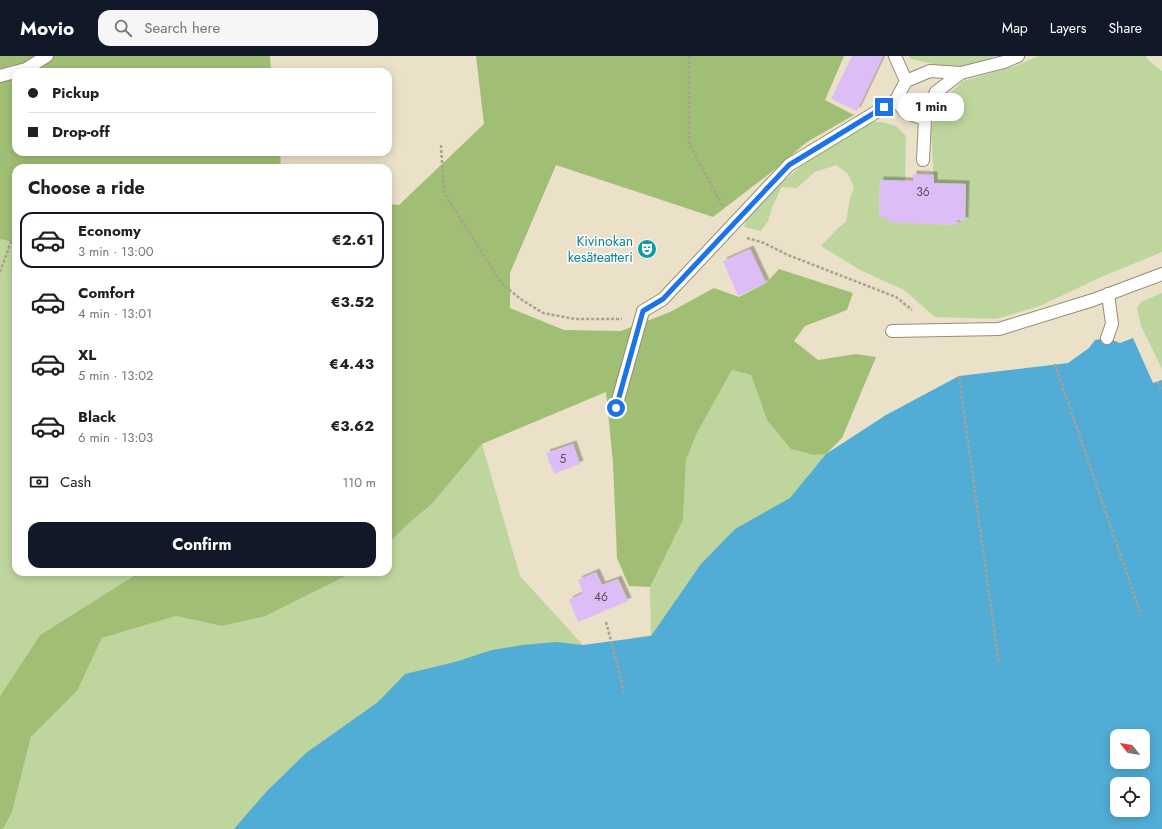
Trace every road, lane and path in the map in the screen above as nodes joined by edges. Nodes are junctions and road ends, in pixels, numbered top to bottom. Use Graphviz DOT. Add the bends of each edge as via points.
graph roads {
  1 [pos="47,56"];
  2 [pos="689,56"];
  3 [pos="895,56"];
  4 [pos="1018,56"];
  5 [pos="28,68"];
  6 [pos="12,73"];
  7 [pos="961,73"];
  8 [pos="0,76"];
  9 [pos="906,81"];
  10 [pos="896,100"];
  11 [pos="925,119"];
  12 [pos="441,145"];
  13 [pos="923,160"];
  14 [pos="729,229"];
  15 [pos="12,239"];
  16 [pos="0,272"];
  17 [pos="1162,274"];
  18 [pos="1108,294"];
  19 [pos="643,311"];
  20 [pos="892,331"];
  21 [pos="938,331"];
  22 [pos="1107,338"];
  23 [pos="1055,364"];
  24 [pos="959,376"];
  25 [pos="1157,382"];
  26 [pos="1162,391"];
  27 [pos="616,408"];
  28 [pos="1140,612"];
  29 [pos="606,622"];
  30 [pos="999,665"];
  31 [pos="624,693"];
  1 -- 5 [label="lane"];
  2 -- 14 [label="path" via="689,143"];
  3 -- 9 [label="lane"];
  4 -- 7 [label="lane"];
  6 -- 8 [label="lane"];
  7 -- 9 [label="lane" via="930,71"];
  7 -- 11 [label="lane" via="936,92"];
  9 -- 10 [label="lane"];
  10 -- 11 [label="lane" via="906,113"];
  10 -- 14 [label="lane" via="789,165"];
  11 -- 13 [label="lane"];
  12 -- 19 [label="path" via="444,193 502,284 543,313 575,319 623,319"];
  14 -- 19 [label="lane" via="663,299"];
  14 -- 21 [label="path" via="896,297"];
  15 -- 16 [label="path"];
  17 -- 18 [label="lane"];
  18 -- 21 [label="lane" via="999,329"];
  18 -- 22 [label="lane" via="1112,324"];
  19 -- 27 [label="lane"];
  20 -- 21 [label="lane"];
  23 -- 28 [label="path"];
  24 -- 30 [label="path"];
  25 -- 26 [label="path"];
  29 -- 31 [label="path"];
}
